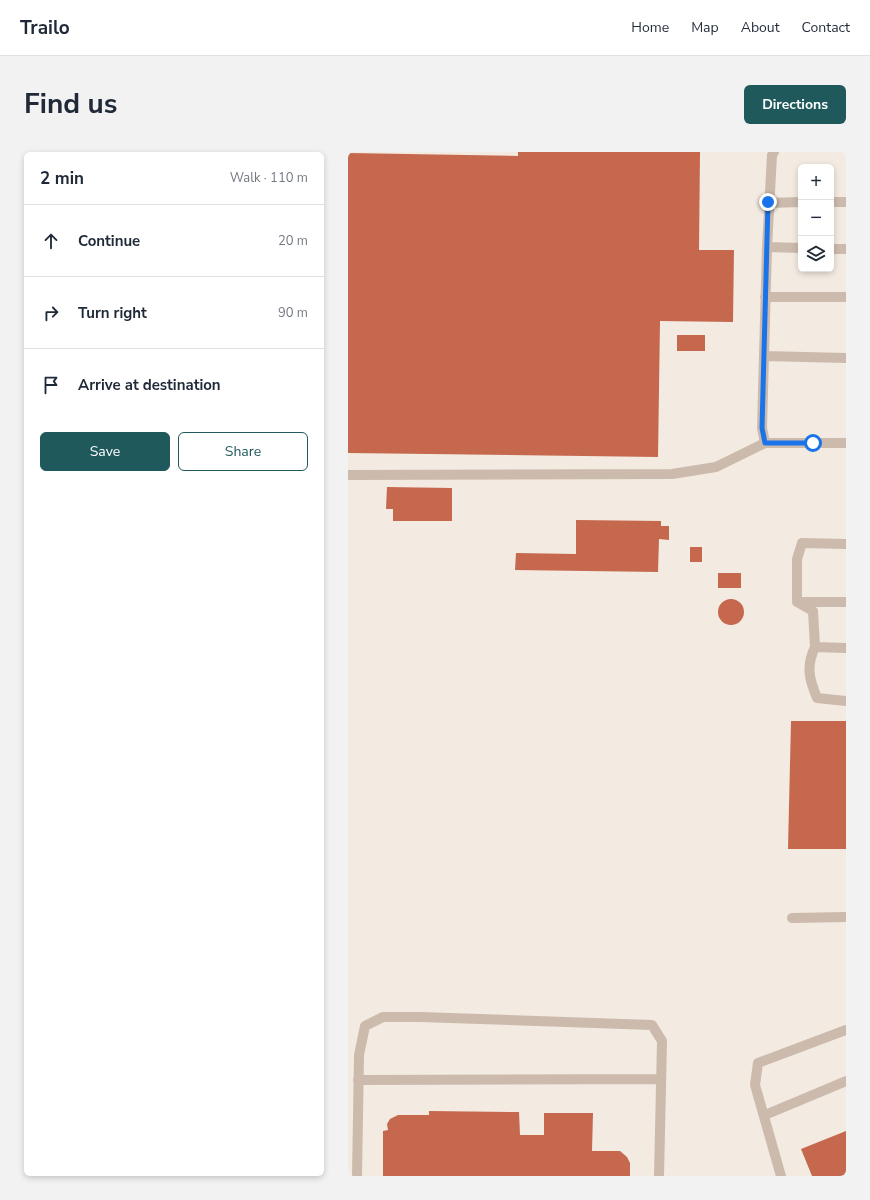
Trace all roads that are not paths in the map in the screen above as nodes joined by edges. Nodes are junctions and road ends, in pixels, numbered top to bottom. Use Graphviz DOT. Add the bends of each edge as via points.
graph roads {
  1 [pos="774,152"];
  2 [pos="768,202"];
  3 [pos="798,202"];
  4 [pos="834,202"];
  5 [pos="846,202"];
  6 [pos="767,248"];
  7 [pos="798,248"];
  8 [pos="834,249"];
  9 [pos="846,249"];
  10 [pos="765,297"];
  11 [pos="846,297"];
  12 [pos="764,356"];
  13 [pos="846,358"];
  14 [pos="765,443"];
  15 [pos="846,443"];
  16 [pos="348,475"];
  17 [pos="846,544"];
  18 [pos="797,602"];
  19 [pos="846,602"];
  20 [pos="815,647"];
  21 [pos="846,648"];
  22 [pos="846,701"];
  23 [pos="846,917"];
  24 [pos="792,918"];
  25 [pos="846,1030"];
  26 [pos="661,1079"];
  27 [pos="358,1080"];
  28 [pos="846,1081"];
  29 [pos="765,1115"];
  30 [pos="357,1176"];
  31 [pos="659,1176"];
  32 [pos="781,1176"];
  1 -- 2 [label="lane"];
  2 -- 3 [label="lane"];
  2 -- 6 [label="lane"];
  4 -- 5 [label="lane"];
  6 -- 7 [label="lane"];
  6 -- 10 [label="lane"];
  8 -- 9 [label="lane"];
  10 -- 11 [label="lane"];
  10 -- 12 [label="lane"];
  12 -- 13 [label="lane"];
  12 -- 14 [label="lane" via="762,428"];
  14 -- 15 [label="lane"];
  14 -- 16 [label="lane" via="716,467 672,474"];
  17 -- 18 [label="lane" via="802,543 798,559"];
  18 -- 19 [label="lane"];
  18 -- 20 [label="lane" via="813,611"];
  20 -- 21 [label="lane"];
  20 -- 22 [label="lane" via="810,659 810,682 817,698"];
  23 -- 24 [label="lane"];
  25 -- 29 [label="lane" via="758,1063 755,1085"];
  26 -- 27 [label="lane"];
  26 -- 27 [label="lane" via="662,1042 652,1025 383,1017 365,1026 359,1055"];
  26 -- 31 [label="lane"];
  27 -- 30 [label="lane"];
  28 -- 29 [label="lane"];
  29 -- 32 [label="lane"];
}
